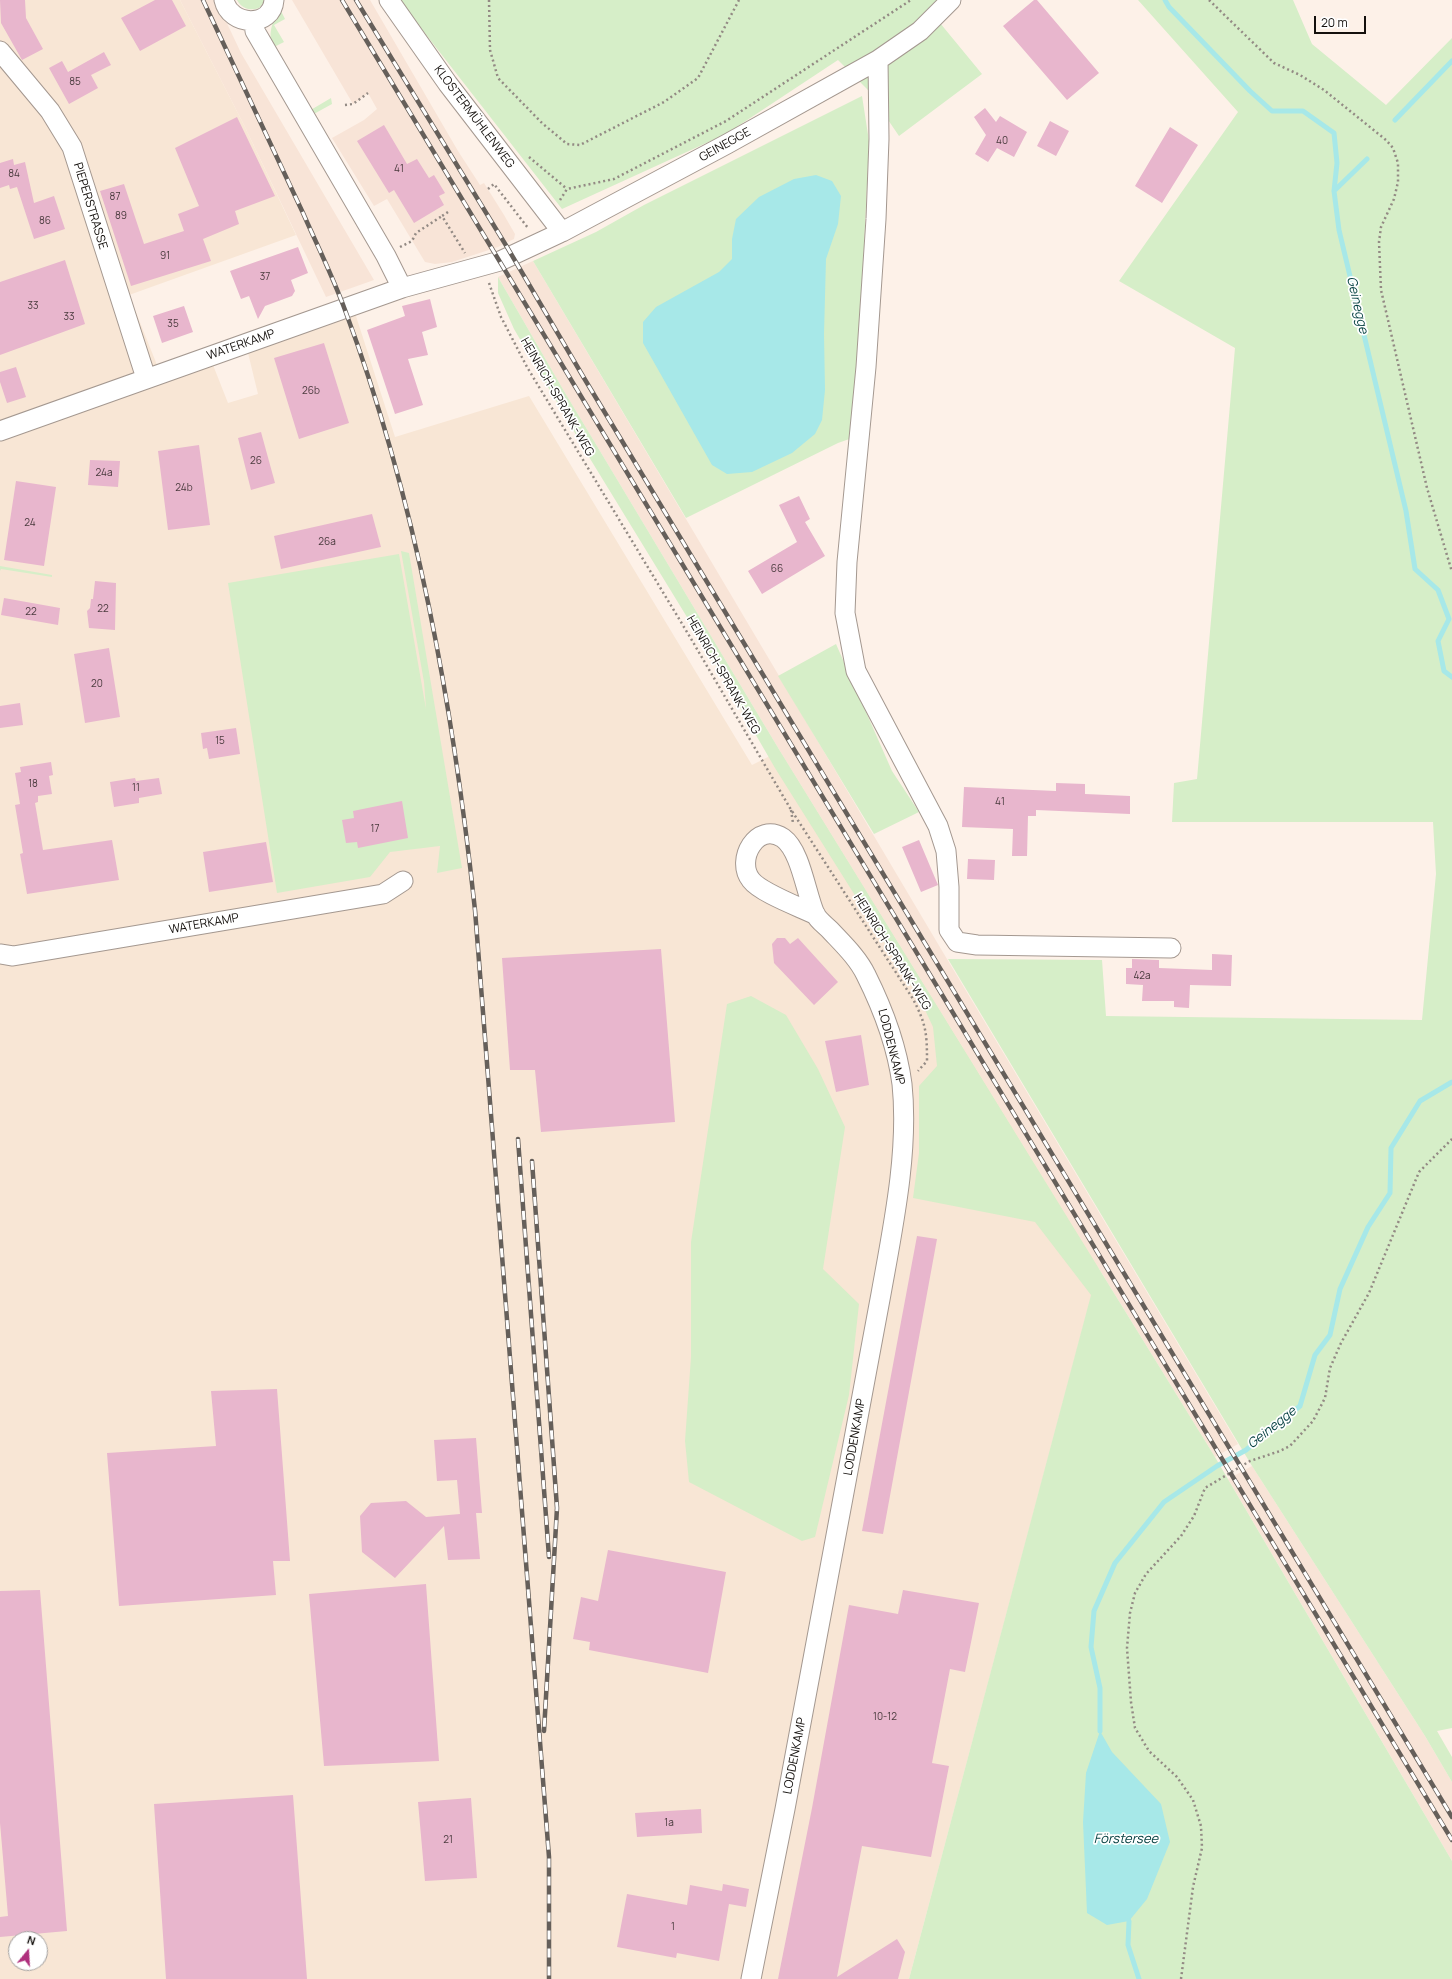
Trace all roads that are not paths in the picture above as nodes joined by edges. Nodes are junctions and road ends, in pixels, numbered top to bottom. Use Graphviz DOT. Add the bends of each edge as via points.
graph roads {
  1 [pos="224,0"];
  2 [pos="274,0"];
  3 [pos="389,0"];
  4 [pos="951,0"];
  5 [pos="254,21"];
  6 [pos="0,51"];
  7 [pos="878,60"];
  8 [pos="562,232"];
  9 [pos="478,269"];
  10 [pos="402,288"];
  11 [pos="146,378"];
  12 [pos="0,431"];
  13 [pos="403,881"];
  14 [pos="816,915"];
  15 [pos="1171,948"];
  16 [pos="0,954"];
  17 [pos="751,1979"];
  1 -- 5 [label="street" via="230,13 241,20"];
  2 -- 5 [label="street" via="266,15"];
  3 -- 8 [label="street, KLOSTERMÜHLENWEG" via="448,84"];
  4 -- 7 [label="street, GEINEGGE" via="920,31"];
  5 -- 10 [label="street" via="255,31 262,44 386,256"];
  6 -- 11 [label="street, PIEPERSTRASSE" via="50,111 72,147"];
  7 -- 8 [label="street, GEINEGGE"];
  7 -- 15 [label="street" via="879,138 868,336 847,562 845,613 856,671 938,826 946,851 949,930 957,942 977,945"];
  8 -- 9 [label="street, GEINEGGE"];
  9 -- 10 [label="street, WATERKAMP"];
  10 -- 11 [label="street, WATERKAMP"];
  11 -- 12 [label="street, WATERKAMP"];
  13 -- 16 [label="street, WATERKAMP" via="383,894 13,956"];
  14 -- 17 [label="street, LODDENKAMP" via="864,971 881,1004 902,1083 904,1122 896,1209"];
}
